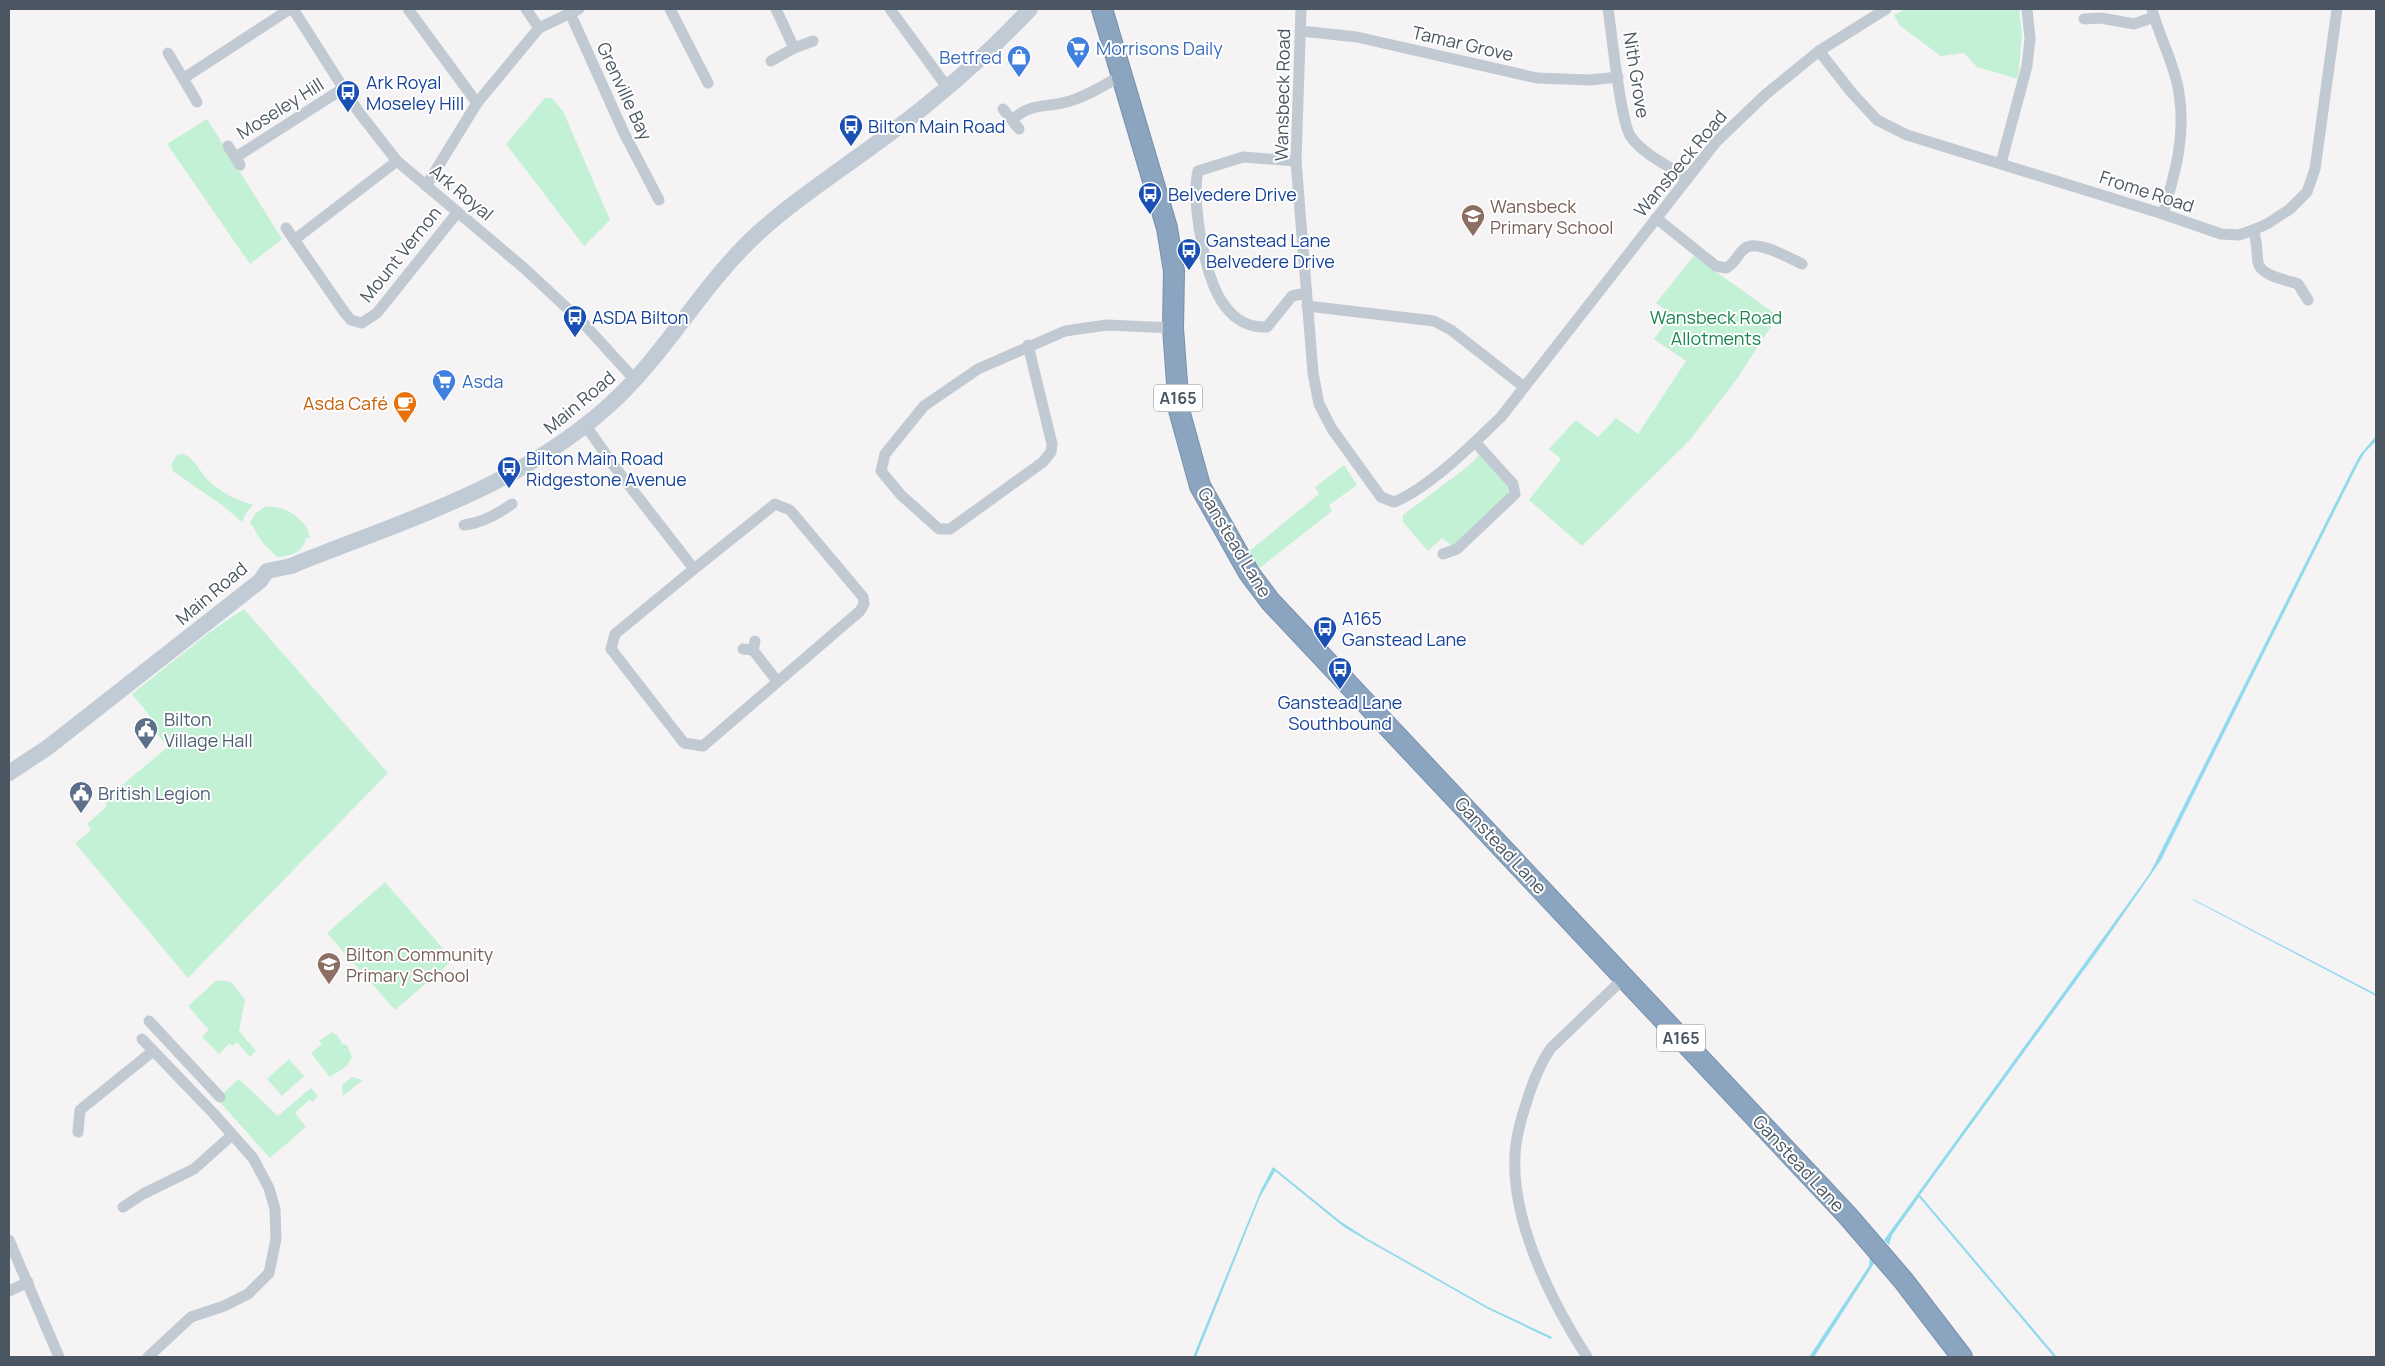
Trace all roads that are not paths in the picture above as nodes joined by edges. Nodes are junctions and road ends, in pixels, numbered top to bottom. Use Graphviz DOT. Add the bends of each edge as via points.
graph roads {
  1 [pos="292,9"];
  2 [pos="408,9"];
  3 [pos="526,9"];
  4 [pos="670,9"];
  5 [pos="776,9"];
  6 [pos="890,9"];
  7 [pos="1022,9"];
  8 [pos="1030,9"];
  9 [pos="1102,9"];
  10 [pos="1301,9"];
  11 [pos="1608,9"];
  12 [pos="1886,9"];
  13 [pos="2028,9"];
  14 [pos="2337,9"];
  15 [pos="574,11"];
  16 [pos="2153,13"];
  17 [pos="2084,19"];
  18 [pos="539,28"];
  19 [pos="1009,31"];
  20 [pos="1301,31"];
  21 [pos="813,41"];
  22 [pos="794,48"];
  23 [pos="1819,51"];
  24 [pos="168,53"];
  25 [pos="771,61"];
  26 [pos="1122,75"];
  27 [pos="1618,77"];
  28 [pos="184,78"];
  29 [pos="708,83"];
  30 [pos="947,87"];
  31 [pos="344,88"];
  32 [pos="197,102"];
  33 [pos="477,103"];
  34 [pos="1003,109"];
  35 [pos="228,146"];
  36 [pos="397,161"];
  37 [pos="1296,161"];
  38 [pos="2001,163"];
  39 [pos="1687,178"];
  40 [pos="426,186"];
  41 [pos="659,200"];
  42 [pos="457,213"];
  43 [pos="2163,214"];
  44 [pos="1656,218"];
  45 [pos="286,228"];
  46 [pos="2253,230"];
  47 [pos="294,240"];
  48 [pos="1802,264"];
  49 [pos="1306,293"];
  50 [pos="2308,300"];
  51 [pos="1308,306"];
  52 [pos="1173,328"];
  53 [pos="1028,345"];
  54 [pos="635,380"];
  55 [pos="1524,387"];
  56 [pos="586,426"];
  57 [pos="1475,442"];
  58 [pos="512,504"];
  59 [pos="464,525"];
  60 [pos="1443,554"];
  61 [pos="694,569"];
  62 [pos="750,647"];
  63 [pos="777,681"];
  64 [pos="9,773"];
  65 [pos="1624,978"];
  66 [pos="149,1022"];
  67 [pos="142,1039"];
  68 [pos="153,1051"];
  69 [pos="220,1097"];
  70 [pos="78,1132"];
  71 [pos="232,1135"];
  72 [pos="125,1201"];
  73 [pos="9,1240"];
  74 [pos="28,1282"];
  75 [pos="9,1291"];
  76 [pos="59,1357"];
  77 [pos="148,1357"];
  78 [pos="1587,1357"];
  79 [pos="1962,1357"];
  1 -- 28 [label="street"];
  1 -- 31 [label="street, Ark Royal"];
  2 -- 33 [label="street"];
  3 -- 18 [label="street"];
  4 -- 29 [label="street" via="707,69"];
  5 -- 22 [label="street"];
  6 -- 30 [label="street"];
  7 -- 19 [label="main road, Main Road"];
  8 -- 19 [label="main road, Main Road"];
  9 -- 26 [label="highway, Ganstead Lane / A165"];
  10 -- 20 [label="street, Wansbeck Road"];
  11 -- 27 [label="street, Nith Grove"];
  12 -- 23 [label="street, Wansbeck Road"];
  13 -- 38 [label="street" via="2030,39 2027,66"];
  14 -- 46 [label="street, Frome Road" via="2315,170 2306,192 2290,209"];
  15 -- 18 [label="street"];
  15 -- 41 [label="street, Grenville Bay" via="622,128 654,180"];
  16 -- 17 [label="street" via="2134,24 2101,18"];
  16 -- 43 [label="street" via="2179,92 2181,134 2178,163"];
  18 -- 33 [label="street"];
  19 -- 30 [label="main road, Main Road"];
  20 -- 27 [label="street, Tamar Grove" via="1357,38 1537,78 1590,80"];
  20 -- 37 [label="street, Wansbeck Road"];
  21 -- 22 [label="street"];
  22 -- 25 [label="street"];
  23 -- 38 [label="street, Frome Road" via="1878,120 1907,135"];
  23 -- 39 [label="street, Wansbeck Road" via="1716,142"];
  24 -- 28 [label="street"];
  26 -- 34 [label="street" via="1088,95 1068,102 1024,109 1016,124"];
  26 -- 52 [label="highway, Ganstead Lane / A165" via="1167,228 1174,271"];
  27 -- 39 [label="street, Nith Grove" via="1630,136 1640,148"];
  28 -- 32 [label="street"];
  30 -- 54 [label="main road, Main Road" via="756,235"];
  31 -- 35 [label="street, Moseley Hill" via="238,161"];
  31 -- 36 [label="street, Ark Royal"];
  33 -- 40 [label="street"];
  36 -- 40 [label="street, Ark Royal"];
  36 -- 47 [label="street"];
  37 -- 49 [label="street, Wansbeck Road"];
  37 -- 49 [label="street" via="1243,157 1198,172 1195,185 1203,252 1225,307 1242,322 1255,328 1267,327 1292,296"];
  38 -- 43 [label="street, Frome Road"];
  39 -- 44 [label="street, Wansbeck Road"];
  40 -- 42 [label="street, Ark Royal"];
  42 -- 47 [label="street, Mount Vernon" via="386,303 362,323 351,320 345,313"];
  42 -- 54 [label="street, Ark Royal" via="496,243 584,324"];
  43 -- 46 [label="street, Frome Road" via="2221,234 2239,235"];
  44 -- 48 [label="street" via="1716,266 1732,266 1744,249 1752,245 1762,246"];
  44 -- 55 [label="street, Wansbeck Road"];
  45 -- 47 [label="street, Mount Vernon"];
  46 -- 50 [label="street" via="2258,243 2260,268 2298,284"];
  49 -- 51 [label="street, Wansbeck Road"];
  51 -- 55 [label="street" via="1434,321 1451,330"];
  51 -- 57 [label="street, Wansbeck Road" via="1313,373 1319,404 1332,429 1381,497 1394,502 1409,496"];
  52 -- 53 [label="street" via="1107,325 1065,331"];
  52 -- 65 [label="highway, Ganstead Lane / A165" via="1179,410 1200,486 1249,573 1270,601"];
  53 -- 53 [label="street" via="978,369 924,406 885,454 880,471 939,529 950,529 1043,462 1051,452 1052,444"];
  54 -- 56 [label="main road, Main Road"];
  55 -- 57 [label="street, Wansbeck Road" via="1501,417"];
  56 -- 61 [label="street"];
  56 -- 64 [label="main road, Main Road" via="541,458 466,497 291,566 267,570 260,581 110,700"];
  57 -- 60 [label="street" via="1513,484 1515,494 1457,549"];
  58 -- 59 [label="street" via="498,514"];
  61 -- 63 [label="street" via="615,634 610,649 684,743 702,746"];
  61 -- 63 [label="street" via="775,504 790,510 863,597 860,611"];
  62 -- 63 [label="street"];
  65 -- 78 [label="street" via="1543,1059 1517,1134 1518,1194 1529,1244 1549,1289"];
  65 -- 79 [label="highway, Ganstead Lane / A165" via="1847,1215 1903,1280"];
  66 -- 69 [label="street"];
  67 -- 68 [label="street"];
  68 -- 70 [label="street" via="76,1108"];
  68 -- 71 [label="street"];
  71 -- 72 [label="street" via="194,1169"];
  71 -- 77 [label="street" via="259,1166 275,1209 276,1239 269,1272 248,1294 191,1317"];
  73 -- 74 [label="street"];
  74 -- 75 [label="street"];
  74 -- 76 [label="street"];
}
